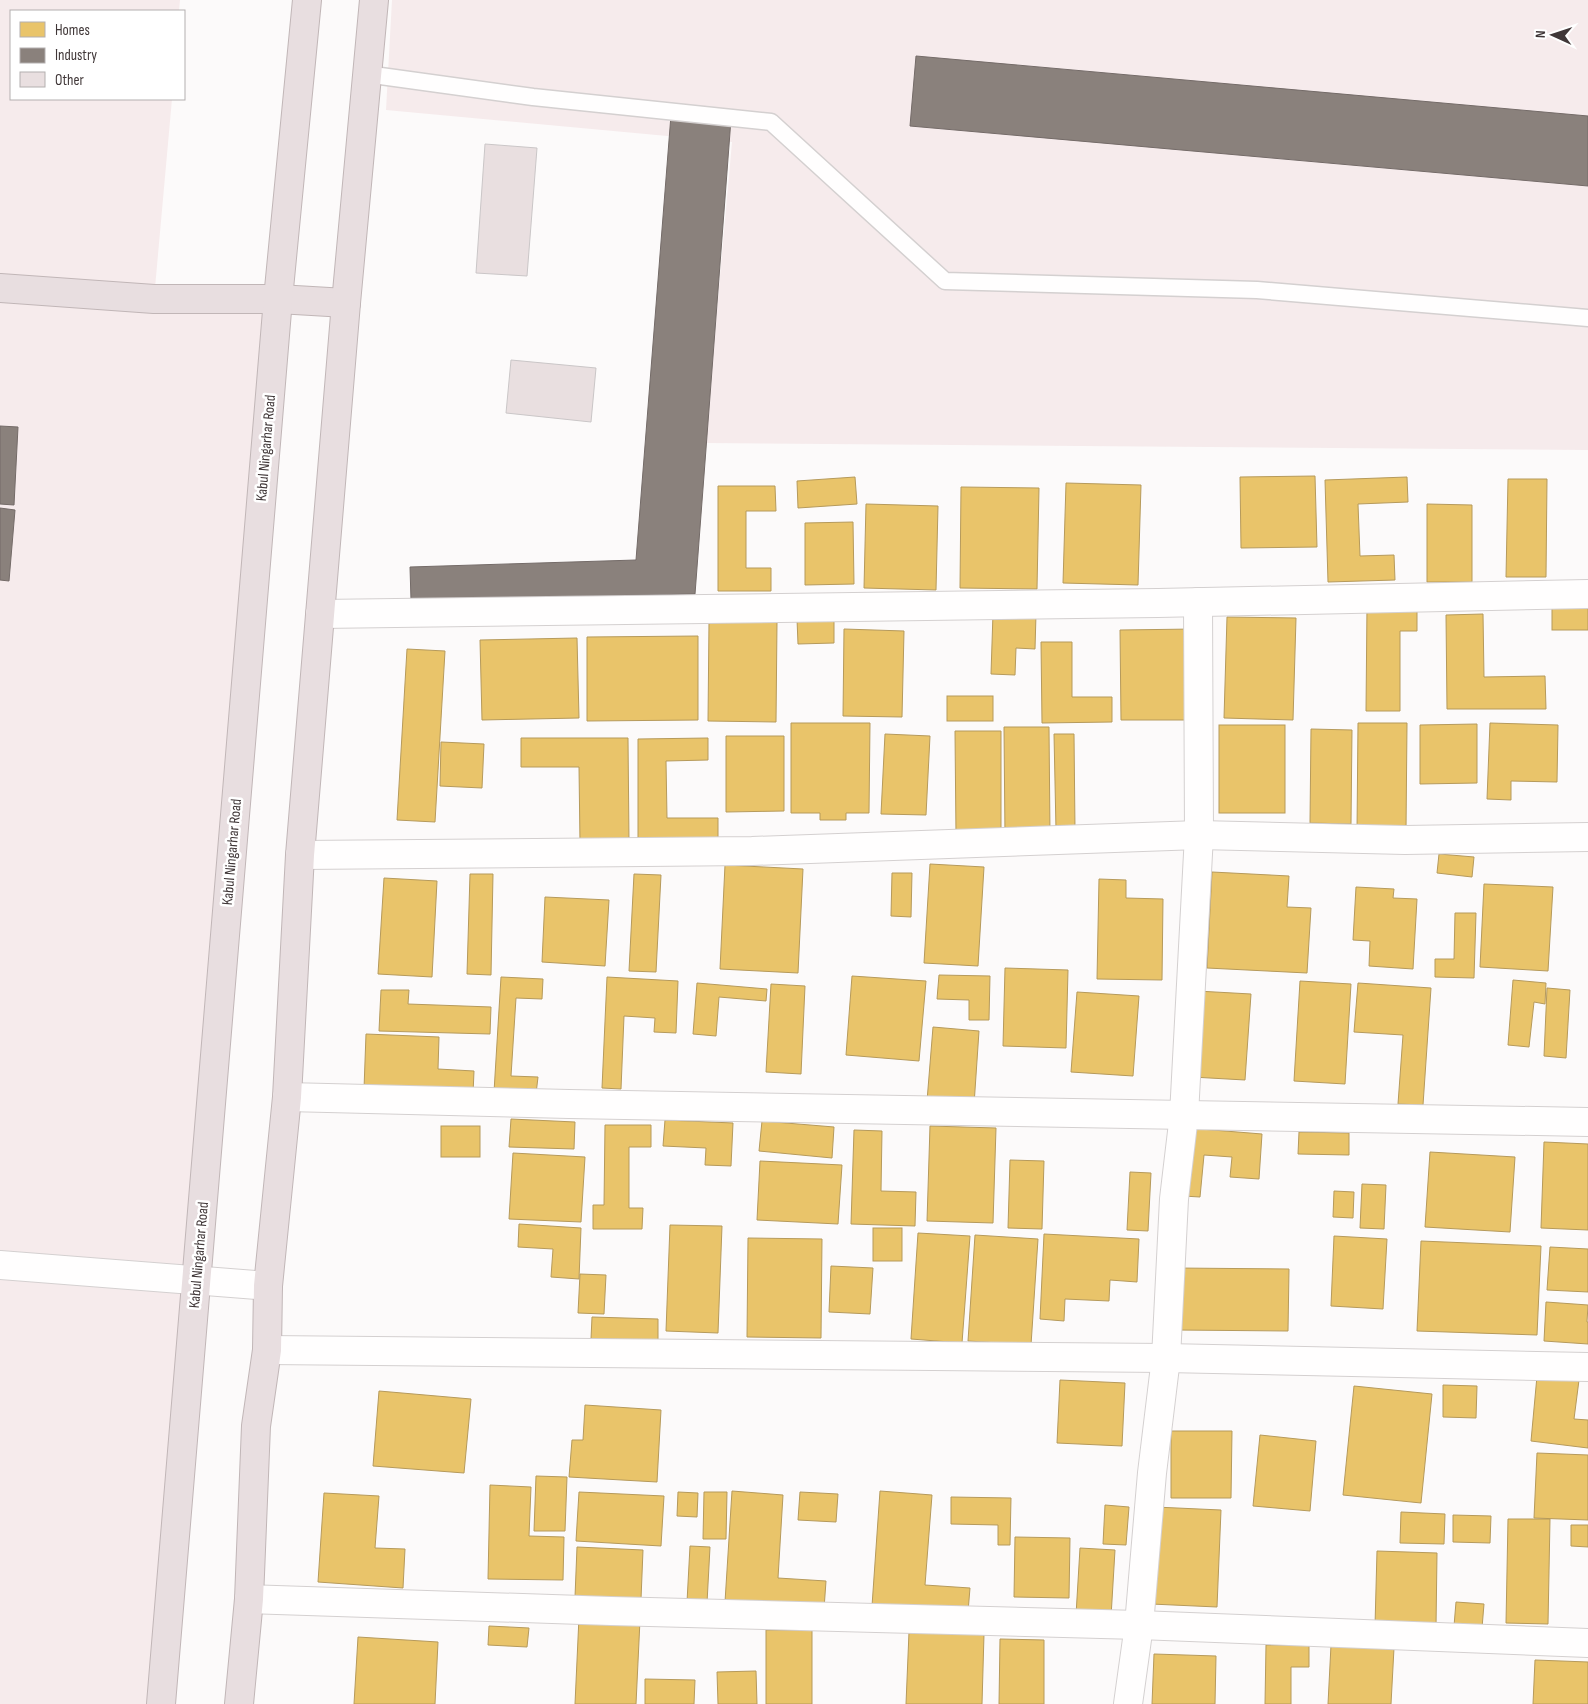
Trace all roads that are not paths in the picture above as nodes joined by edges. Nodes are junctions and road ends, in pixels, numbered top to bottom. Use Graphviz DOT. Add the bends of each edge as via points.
graph roads {
  1 [pos="307,0"];
  2 [pos="374,0"];
  3 [pos="366,74"];
  4 [pos="0,288"];
  5 [pos="278,299"];
  6 [pos="346,303"];
  7 [pos="1588,318"];
  8 [pos="1588,594"];
  9 [pos="1198,602"];
  10 [pos="320,614"];
  11 [pos="1199,835"];
  12 [pos="1588,837"];
  13 [pos="300,854"];
  14 [pos="286,1097"];
  15 [pos="1184,1115"];
  16 [pos="1588,1122"];
  17 [pos="0,1265"];
  18 [pos="197,1280"];
  19 [pos="268,1286"];
  20 [pos="267,1350"];
  21 [pos="1166,1358"];
  22 [pos="1588,1367"];
  23 [pos="249,1599"];
  24 [pos="1139,1625"];
  25 [pos="1588,1643"];
  26 [pos="161,1704"];
  27 [pos="239,1704"];
  28 [pos="1128,1704"];
  1 -- 5 [label="highway, Kabul Ningarhar Road"];
  2 -- 3 [label="highway"];
  3 -- 6 [label="highway"];
  3 -- 7 [label="lane" via="771,122 945,281 1257,290"];
  4 -- 5 [label="highway" via="154,300"];
  5 -- 6 [label="highway"];
  5 -- 18 [label="highway, Kabul Ningarhar Road"];
  6 -- 10 [label="highway"];
  8 -- 9 [label="street"];
  9 -- 10 [label="street"];
  9 -- 11 [label="street"];
  10 -- 13 [label="highway"];
  11 -- 12 [label="street" via="1405,840"];
  11 -- 13 [label="street" via="752,851"];
  11 -- 15 [label="street"];
  13 -- 14 [label="highway"];
  14 -- 15 [label="street"];
  14 -- 19 [label="highway"];
  15 -- 16 [label="street"];
  15 -- 21 [label="street" via="1174,1199"];
  17 -- 18 [label="street"];
  18 -- 19 [label="street"];
  18 -- 26 [label="highway, Kabul Ningarhar Road"];
  19 -- 20 [label="highway"];
  20 -- 21 [label="street"];
  20 -- 23 [label="highway" via="256,1426"];
  21 -- 22 [label="street"];
  21 -- 24 [label="street"];
  23 -- 24 [label="street"];
  23 -- 27 [label="highway"];
  24 -- 25 [label="street"];
  24 -- 28 [label="street"];
}
